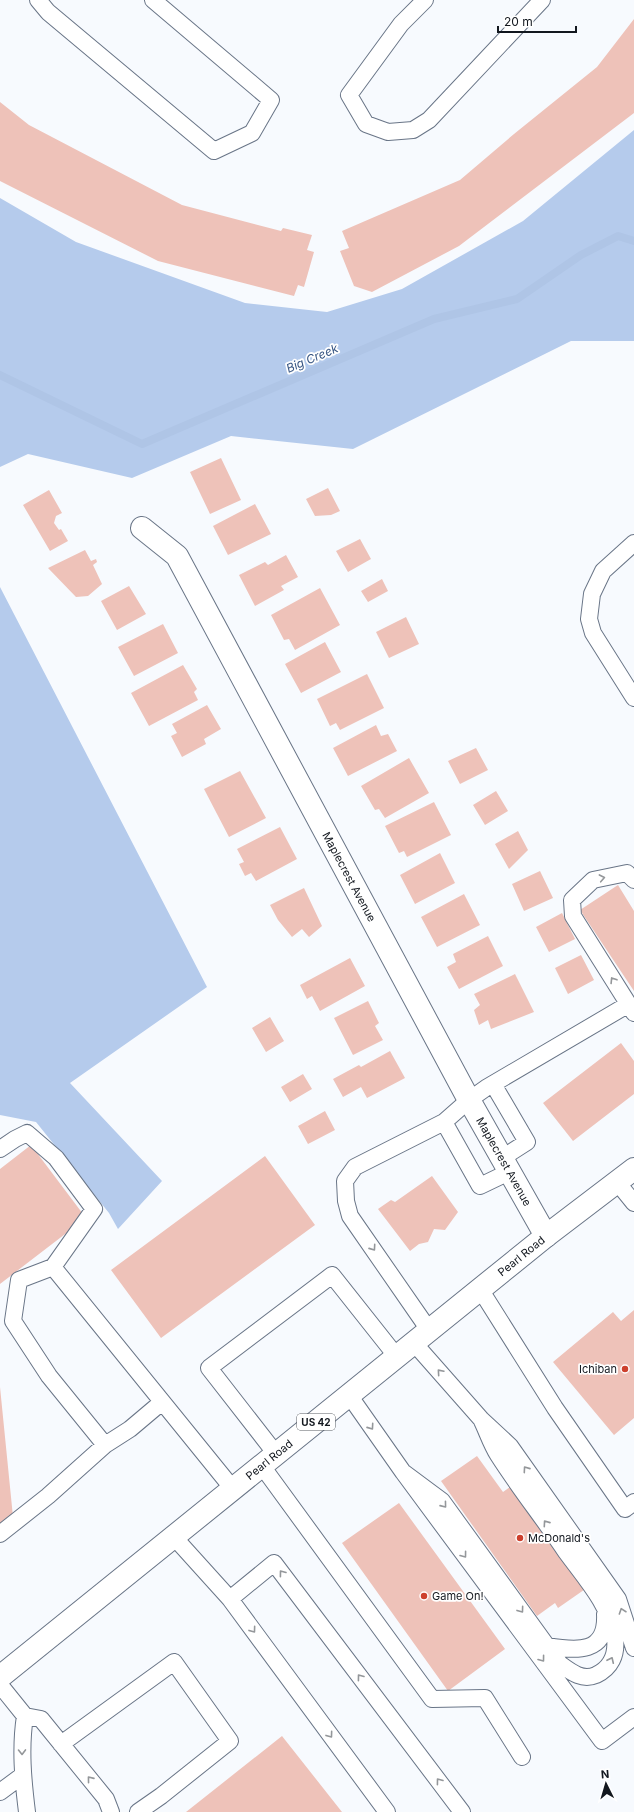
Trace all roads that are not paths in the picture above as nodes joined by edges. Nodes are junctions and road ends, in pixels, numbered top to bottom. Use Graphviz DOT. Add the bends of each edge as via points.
graph roads {
  1 [pos="38,0"];
  2 [pos="153,0"];
  3 [pos="425,0"];
  4 [pos="542,0"];
  5 [pos="142,528"];
  6 [pos="634,543"];
  7 [pos="634,698"];
  8 [pos="634,880"];
  9 [pos="631,1009"];
  10 [pos="494,1084"];
  11 [pos="469,1100"];
  12 [pos="444,1122"];
  13 [pos="0,1149"];
  14 [pos="506,1165"];
  15 [pos="626,1175"];
  16 [pos="634,1203"];
  17 [pos="546,1236"];
  18 [pos="53,1267"];
  19 [pos="480,1289"];
  20 [pos="422,1337"];
  21 [pos="397,1357"];
  22 [pos="349,1395"];
  23 [pos="162,1402"];
  24 [pos="481,1419"];
  25 [pos="105,1445"];
  26 [pos="269,1460"];
  27 [pos="403,1472"];
  28 [pos="233,1489"];
  29 [pos="629,1505"];
  30 [pos="0,1534"];
  31 [pos="174,1537"];
  32 [pos="230,1599"];
  33 [pos="604,1605"];
  34 [pos="547,1646"];
  35 [pos="634,1648"];
  36 [pos="0,1677"];
  37 [pos="0,1685"];
  38 [pos="25,1716"];
  39 [pos="634,1717"];
  40 [pos="61,1744"];
  41 [pos="522,1757"];
  42 [pos="23,1775"];
  43 [pos="0,1792"];
  44 [pos="27,1812"];
  45 [pos="111,1812"];
  46 [pos="138,1812"];
  47 [pos="388,1812"];
  48 [pos="462,1812"];
  1 -- 2 [label="lane" via="48,12 214,151 252,133 271,100"];
  3 -- 4 [label="lane" via="401,24 349,95 366,124 388,132 413,130 429,120"];
  5 -- 11 [label="street, Maplecrest Avenue" via="178,556"];
  6 -- 7 [label="lane" via="603,571 592,594 589,619 593,633"];
  9 -- 8 [label="lane, one-way" via="573,916 572,900 593,880 627,873"];
  9 -- 10 [label="lane"];
  10 -- 11 [label="lane"];
  10 -- 14 [label="lane" via="527,1142"];
  11 -- 12 [label="lane"];
  11 -- 14 [label="street, Maplecrest Avenue"];
  12 -- 14 [label="lane" via="480,1186"];
  12 -- 20 [label="lane, one-way" via="355,1167 345,1181 350,1216"];
  13 -- 18 [label="lane" via="27,1134 56,1158 94,1209"];
  14 -- 17 [label="street, Maplecrest Avenue"];
  15 -- 16 [label="lane"];
  15 -- 17 [label="street, Pearl Road / US 42"];
  17 -- 19 [label="street, Pearl Road / US 42"];
  18 -- 23 [label="lane"];
  18 -- 25 [label="lane" via="19,1280 13,1321 50,1376"];
  19 -- 20 [label="street, Pearl Road / US 42"];
  19 -- 29 [label="lane" via="555,1408"];
  20 -- 21 [label="street, Pearl Road / US 42"];
  24 -- 20 [label="lane, one-way"];
  21 -- 22 [label="street, Pearl Road / US 42"];
  21 -- 26 [label="lane" via="332,1275 209,1368"];
  22 -- 26 [label="street, Pearl Road / US 42"];
  22 -- 27 [label="lane, one-way"];
  23 -- 25 [label="lane" via="130,1429"];
  23 -- 28 [label="lane"];
  33 -- 24 [label="lane, one-way" via="498,1454"];
  35 -- 24 [label="lane, one-way" via="618,1599 510,1446"];
  25 -- 30 [label="lane" via="48,1496"];
  26 -- 28 [label="street, Pearl Road / US 42"];
  26 -- 41 [label="lane" via="432,1699 485,1698"];
  27 -- 34 [label="lane, one-way" via="442,1501"];
  27 -- 39 [label="lane, one-way" via="602,1741"];
  28 -- 31 [label="street, Pearl Road / US 42"];
  31 -- 32 [label="lane"];
  31 -- 36 [label="street, Pearl Road / US 42"];
  32 -- 47 [label="lane, one-way"];
  48 -- 32 [label="lane, one-way" via="274,1563"];
  33 -- 34 [label="lane" via="605,1625 602,1636 595,1644 583,1649 569,1650"];
  34 -- 33 [label="lane, one-way" via="560,1664 574,1674 594,1676 603,1671 612,1662 616,1650 615,1637"];
  37 -- 38 [label="lane"];
  38 -- 40 [label="lane" via="41,1719"];
  38 -- 42 [label="lane, one-way" via="22,1737"];
  45 -- 40 [label="lane, one-way" via="106,1799"];
  40 -- 46 [label="lane" via="174,1662 230,1740"];
  42 -- 43 [label="lane"];
  42 -- 44 [label="lane"];
}
